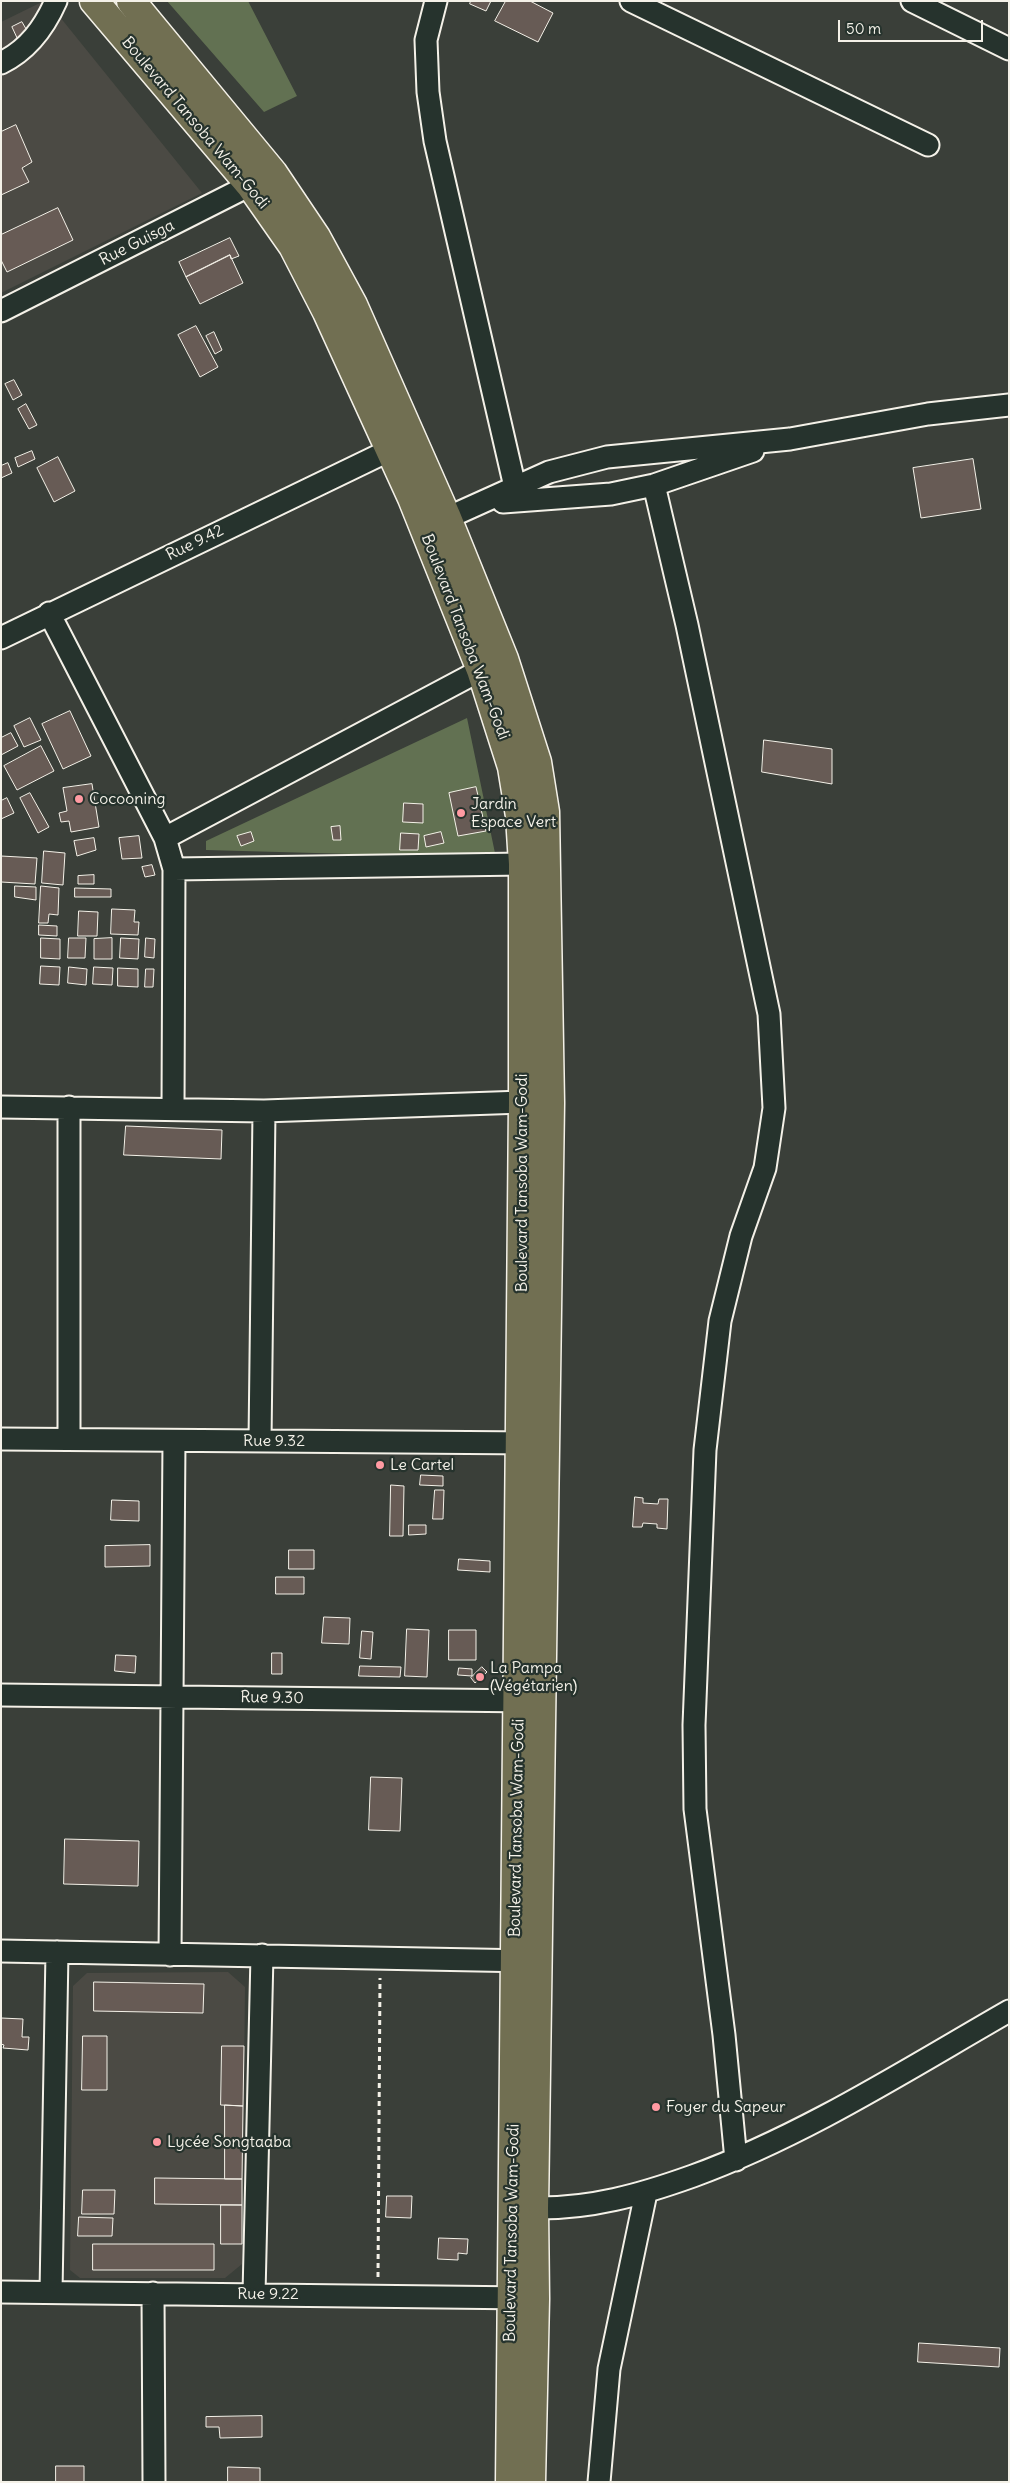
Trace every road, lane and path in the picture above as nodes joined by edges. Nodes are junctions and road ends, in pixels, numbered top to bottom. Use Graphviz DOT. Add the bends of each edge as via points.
graph roads {
  1 [pos="56,1"];
  2 [pos="94,1"];
  3 [pos="131,1"];
  4 [pos="436,1"];
  5 [pos="631,1"];
  6 [pos="912,1"];
  7 [pos="1009,49"];
  8 [pos="1,63"];
  9 [pos="928,145"];
  10 [pos="262,179"];
  11 [pos="1,311"];
  12 [pos="1009,404"];
  13 [pos="790,439"];
  14 [pos="390,450"];
  15 [pos="654,485"];
  16 [pos="516,493"];
  17 [pos="447,518"];
  18 [pos="50,614"];
  19 [pos="1,638"];
  20 [pos="481,670"];
  21 [pos="165,838"];
  22 [pos="523,864"];
  23 [pos="174,868"];
  24 [pos="523,1102"];
  25 [pos="1,1107"];
  26 [pos="69,1107"];
  27 [pos="173,1108"];
  28 [pos="264,1110"];
  29 [pos="1,1439"];
  30 [pos="69,1440"];
  31 [pos="174,1441"];
  32 [pos="260,1441"];
  33 [pos="533,1443"];
  34 [pos="1,1695"];
  35 [pos="172,1698"];
  36 [pos="531,1701"];
  37 [pos="1,1950"];
  38 [pos="57,1952"];
  39 [pos="170,1955"];
  40 [pos="262,1955"];
  41 [pos="380,1958"];
  42 [pos="527,1960"];
  43 [pos="1009,2011"];
  44 [pos="736,2160"];
  45 [pos="646,2193"];
  46 [pos="534,2208"];
  47 [pos="1,2292"];
  48 [pos="51,2292"];
  49 [pos="153,2293"];
  50 [pos="254,2294"];
  51 [pos="378,2295"];
  52 [pos="523,2298"];
  53 [pos="154,2482"];
  54 [pos="510,2482"];
  55 [pos="531,2482"];
  56 [pos="599,2482"];
  1 -- 8 [label="street" via="35,38 16,56"];
  2 -- 10 [label="main road, Boulevard Tansoba Wam-Godi"];
  3 -- 10 [label="main road, Boulevard Tansoba Wam-Godi"];
  4 -- 16 [label="street" via="426,40 428,92 435,141"];
  5 -- 9 [label="street"];
  6 -- 7 [label="street"];
  10 -- 11 [label="street, Rue Guisga"];
  10 -- 14 [label="main road, Boulevard Tansoba Wam-Godi"];
  10 -- 17 [label="main road, Boulevard Tansoba Wam-Godi" via="316,238 353,305"];
  12 -- 13 [label="street" via="928,414"];
  13 -- 15 [label="street"];
  13 -- 16 [label="street" via="607,457 549,472"];
  14 -- 18 [label="street, Rue 9.42"];
  14 -- 20 [label="main road, Boulevard Tansoba Wam-Godi"];
  15 -- 16 [label="street" via="611,494"];
  15 -- 44 [label="street" via="765,995 773,1064 774,1108 764,1168 741,1236 720,1322 706,1450 694,1725 695,1810 724,2035"];
  16 -- 17 [label="street"];
  17 -- 33 [label="main road, Boulevard Tansoba Wam-Godi" via="507,668 537,762 546,812 550,1103"];
  18 -- 19 [label="street, Rue 9.42"];
  18 -- 21 [label="street"];
  20 -- 21 [label="street"];
  20 -- 22 [label="main road, Boulevard Tansoba Wam-Godi" via="512,766"];
  21 -- 23 [label="street"];
  22 -- 23 [label="street"];
  22 -- 24 [label="main road, Boulevard Tansoba Wam-Godi"];
  23 -- 27 [label="street"];
  24 -- 28 [label="street"];
  24 -- 33 [label="main road, Boulevard Tansoba Wam-Godi"];
  25 -- 26 [label="street"];
  26 -- 27 [label="street"];
  26 -- 30 [label="street"];
  27 -- 28 [label="street"];
  28 -- 32 [label="street"];
  29 -- 30 [label="street, Rue 9.32"];
  30 -- 31 [label="street, Rue 9.32"];
  31 -- 32 [label="street, Rue 9.32"];
  31 -- 35 [label="street"];
  32 -- 33 [label="street, Rue 9.32"];
  33 -- 36 [label="main road, Boulevard Tansoba Wam-Godi"];
  34 -- 35 [label="street, Rue 9.30"];
  35 -- 36 [label="street, Rue 9.30"];
  35 -- 39 [label="street"];
  36 -- 42 [label="main road, Boulevard Tansoba Wam-Godi"];
  37 -- 38 [label="street"];
  38 -- 39 [label="street"];
  38 -- 48 [label="street"];
  39 -- 40 [label="street"];
  40 -- 41 [label="street"];
  40 -- 50 [label="street"];
  41 -- 42 [label="street"];
  41 -- 51 [label="path"];
  42 -- 46 [label="main road, Boulevard Tansoba Wam-Godi"];
  42 -- 52 [label="main road, Boulevard Tansoba Wam-Godi"];
  43 -- 44 [label="street" via="810,2126"];
  44 -- 45 [label="street"];
  45 -- 46 [label="street" via="567,2209"];
  45 -- 56 [label="street" via="609,2370"];
  46 -- 52 [label="main road, Boulevard Tansoba Wam-Godi"];
  47 -- 48 [label="street, Rue 9.22"];
  48 -- 49 [label="street, Rue 9.22"];
  49 -- 50 [label="street, Rue 9.22"];
  49 -- 53 [label="street"];
  50 -- 51 [label="street, Rue 9.22"];
  51 -- 52 [label="street, Rue 9.22"];
  52 -- 54 [label="main road, Boulevard Tansoba Wam-Godi"];
  52 -- 55 [label="main road, Boulevard Tansoba Wam-Godi"];
}
